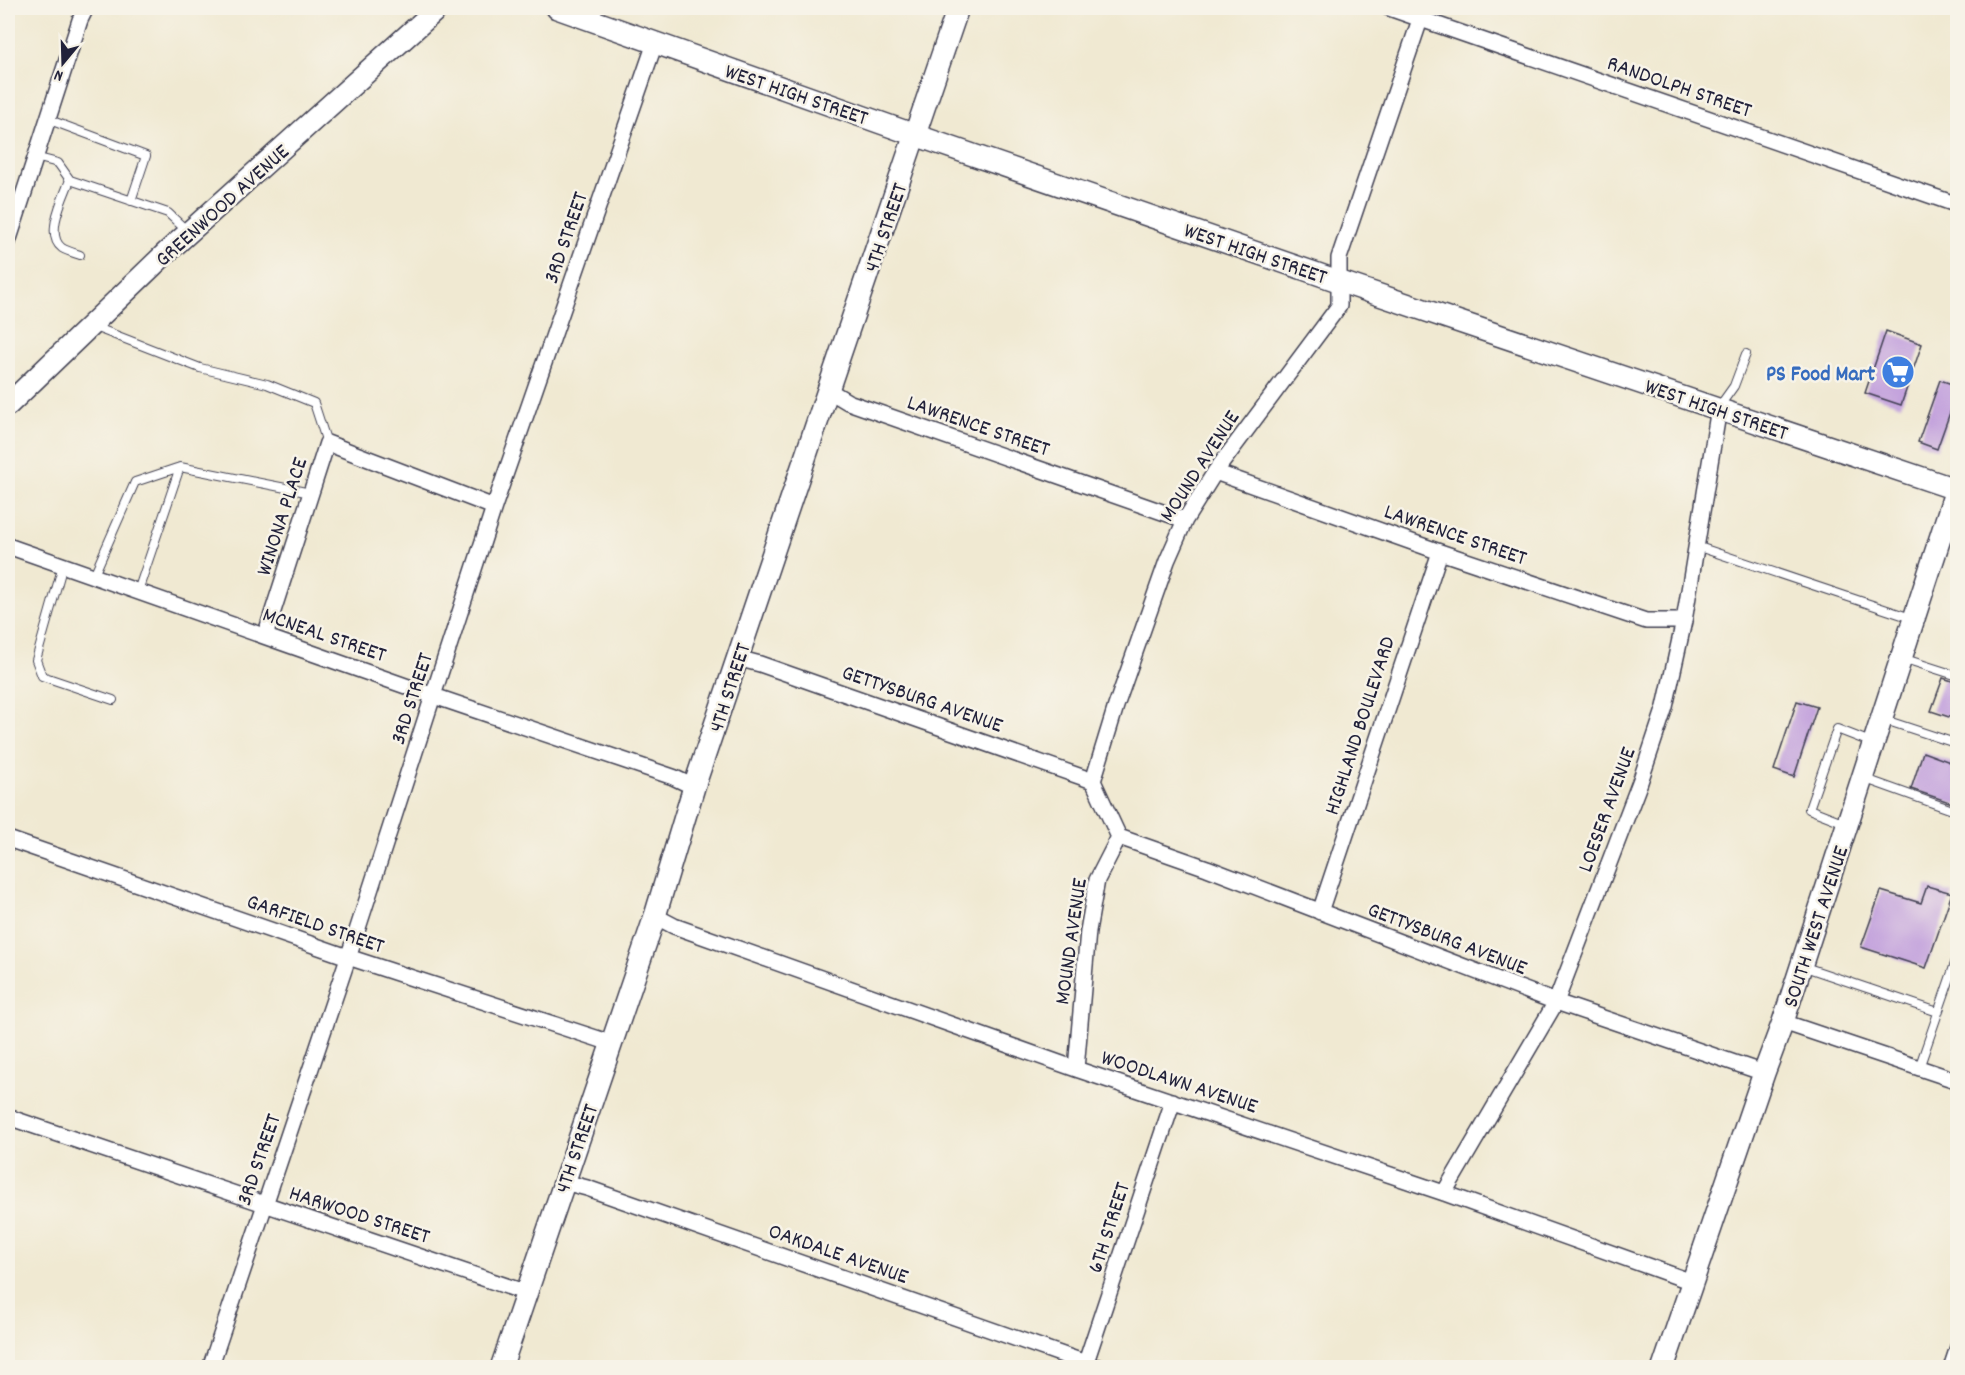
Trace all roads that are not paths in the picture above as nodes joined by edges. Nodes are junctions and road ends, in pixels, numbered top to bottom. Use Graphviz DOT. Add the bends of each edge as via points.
graph roads {
  1 [pos="86,8"];
  2 [pos="438,8"];
  3 [pos="557,8"];
  4 [pos="958,8"];
  5 [pos="1389,8"];
  6 [pos="1422,13"];
  7 [pos="655,43"];
  8 [pos="47,119"];
  9 [pos="915,135"];
  10 [pos="35,157"];
  11 [pos="70,180"];
  12 [pos="131,201"];
  13 [pos="1958,205"];
  14 [pos="188,232"];
  15 [pos="8,242"];
  16 [pos="80,255"];
  17 [pos="1338,281"];
  18 [pos="90,325"];
  19 [pos="1746,354"];
  20 [pos="828,390"];
  21 [pos="8,405"];
  22 [pos="1719,408"];
  23 [pos="327,443"];
  24 [pos="180,467"];
  25 [pos="1215,472"];
  26 [pos="1957,488"];
  27 [pos="311,493"];
  28 [pos="494,507"];
  29 [pos="1185,520"];
  30 [pos="8,546"];
  31 [pos="1696,546"];
  32 [pos="1440,552"];
  33 [pos="63,564"];
  34 [pos="94,575"];
  35 [pos="138,591"];
  36 [pos="1913,619"];
  37 [pos="1684,621"];
  38 [pos="265,636"];
  39 [pos="1901,657"];
  40 [pos="738,658"];
  41 [pos="1958,676"];
  42 [pos="434,696"];
  43 [pos="112,700"];
  44 [pos="1881,719"];
  45 [pos="1873,743"];
  46 [pos="1958,744"];
  47 [pos="1862,777"];
  48 [pos="1093,781"];
  49 [pos="694,787"];
  50 [pos="1958,813"];
  51 [pos="1847,824"];
  52 [pos="1119,837"];
  53 [pos="8,839"];
  54 [pos="1320,912"];
  55 [pos="655,916"];
  56 [pos="1958,955"];
  57 [pos="348,957"];
  58 [pos="1801,966"];
  59 [pos="1556,1002"];
  60 [pos="1938,1012"];
  61 [pos="1783,1022"];
  62 [pos="611,1043"];
  63 [pos="1919,1068"];
  64 [pos="1076,1069"];
  65 [pos="1764,1073"];
  66 [pos="1958,1081"];
  67 [pos="1173,1101"];
  68 [pos="8,1117"];
  69 [pos="564,1182"];
  70 [pos="1443,1193"];
  71 [pos="265,1206"];
  72 [pos="1692,1282"];
  73 [pos="527,1293"];
  74 [pos="1958,1347"];
  75 [pos="1090,1366"];
  76 [pos="210,1368"];
  77 [pos="501,1368"];
  78 [pos="1663,1368"];
  79 [pos="1951,1368"];
  1 -- 8 [label="street"];
  2 -- 14 [label="street, GREENWOOD AVENUE"];
  3 -- 7 [label="street, WEST HIGH STREET"];
  4 -- 9 [label="street, 4TH STREET"];
  5 -- 6 [label="street, RANDOLPH STREET"];
  6 -- 13 [label="street, RANDOLPH STREET"];
  6 -- 17 [label="street, MOUND AVENUE" via="1339,258"];
  7 -- 9 [label="street, WEST HIGH STREET"];
  7 -- 28 [label="street, 3RD STREET"];
  8 -- 10 [label="street"];
  8 -- 12 [label="lane" via="146,156"];
  9 -- 17 [label="street, WEST HIGH STREET"];
  9 -- 20 [label="street, 4TH STREET"];
  10 -- 11 [label="lane" via="58,163"];
  10 -- 15 [label="street"];
  11 -- 12 [label="lane"];
  11 -- 16 [label="lane" via="54,235 62,248"];
  12 -- 14 [label="lane" via="168,213"];
  14 -- 18 [label="street, GREENWOOD AVENUE"];
  17 -- 22 [label="street, WEST HIGH STREET"];
  17 -- 25 [label="street, MOUND AVENUE" via="1339,306"];
  18 -- 21 [label="street, GREENWOOD AVENUE"];
  18 -- 23 [label="lane" via="200,368 267,384 314,403"];
  19 -- 22 [label="lane" via="1734,386"];
  20 -- 29 [label="street, LAWRENCE STREET" via="848,402"];
  20 -- 40 [label="street, 4TH STREET"];
  22 -- 26 [label="street, WEST HIGH STREET"];
  22 -- 31 [label="street, LOESER AVENUE"];
  23 -- 27 [label="street, WINONA PLACE"];
  23 -- 28 [label="street, WINONA PLACE"];
  24 -- 27 [label="lane"];
  24 -- 34 [label="lane" via="135,482"];
  24 -- 35 [label="lane"];
  25 -- 29 [label="street, MOUND AVENUE"];
  25 -- 32 [label="street, LAWRENCE STREET"];
  26 -- 36 [label="street, SOUTH WEST AVENUE"];
  27 -- 38 [label="street, WINONA PLACE"];
  28 -- 42 [label="street, 3RD STREET"];
  29 -- 48 [label="street, MOUND AVENUE" via="1159,583"];
  30 -- 33 [label="street, MCNEAL STREET"];
  31 -- 36 [label="lane"];
  31 -- 37 [label="street, LOESER AVENUE"];
  32 -- 37 [label="street, LAWRENCE STREET" via="1646,621"];
  32 -- 54 [label="street, HIGHLAND BOULEVARD"];
  33 -- 34 [label="street, MCNEAL STREET"];
  33 -- 43 [label="lane" via="36,660 42,676"];
  34 -- 35 [label="street, MCNEAL STREET"];
  35 -- 38 [label="street, MCNEAL STREET"];
  36 -- 39 [label="street, SOUTH WEST AVENUE"];
  37 -- 59 [label="street, LOESER AVENUE" via="1651,750"];
  38 -- 42 [label="street, MCNEAL STREET"];
  39 -- 41 [label="lane"];
  39 -- 44 [label="street, SOUTH WEST AVENUE"];
  40 -- 48 [label="street, GETTYSBURG AVENUE"];
  40 -- 49 [label="street, 4TH STREET"];
  42 -- 49 [label="street, MCNEAL STREET"];
  42 -- 57 [label="street, 3RD STREET"];
  44 -- 45 [label="street, SOUTH WEST AVENUE"];
  44 -- 46 [label="lane"];
  45 -- 47 [label="street, SOUTH WEST AVENUE"];
  45 -- 51 [label="lane" via="1837,729 1809,809"];
  47 -- 50 [label="lane"];
  47 -- 51 [label="street, SOUTH WEST AVENUE"];
  48 -- 52 [label="street"];
  49 -- 55 [label="street, 4TH STREET"];
  51 -- 58 [label="street, SOUTH WEST AVENUE"];
  52 -- 54 [label="street, GETTYSBURG AVENUE"];
  52 -- 64 [label="street, MOUND AVENUE" via="1097,880 1087,942"];
  53 -- 57 [label="street, GARFIELD STREET"];
  54 -- 59 [label="street, GETTYSBURG AVENUE"];
  55 -- 62 [label="street, 4TH STREET"];
  55 -- 64 [label="street, WOODLAWN AVENUE"];
  56 -- 60 [label="lane"];
  57 -- 62 [label="street, GARFIELD STREET"];
  57 -- 71 [label="street, 3RD STREET"];
  58 -- 60 [label="lane"];
  58 -- 61 [label="street, SOUTH WEST AVENUE"];
  59 -- 65 [label="street, GETTYSBURG AVENUE"];
  59 -- 70 [label="street, LOESER AVENUE"];
  60 -- 63 [label="lane"];
  61 -- 63 [label="street"];
  61 -- 65 [label="street, SOUTH WEST AVENUE"];
  62 -- 69 [label="street, 4TH STREET"];
  63 -- 66 [label="street"];
  64 -- 67 [label="street, WOODLAWN AVENUE"];
  65 -- 72 [label="street, SOUTH WEST AVENUE"];
  67 -- 70 [label="street, WOODLAWN AVENUE"];
  67 -- 75 [label="street, 6TH STREET"];
  68 -- 71 [label="street, HARWOOD STREET"];
  69 -- 73 [label="street, 4TH STREET"];
  69 -- 75 [label="street, OAKDALE AVENUE"];
  70 -- 72 [label="street, WOODLAWN AVENUE"];
  71 -- 73 [label="street, HARWOOD STREET"];
  71 -- 76 [label="street, 3RD STREET"];
  72 -- 78 [label="street, SOUTH WEST AVENUE"];
  73 -- 77 [label="street, 4TH STREET"];
  74 -- 79 [label="street"];
}
